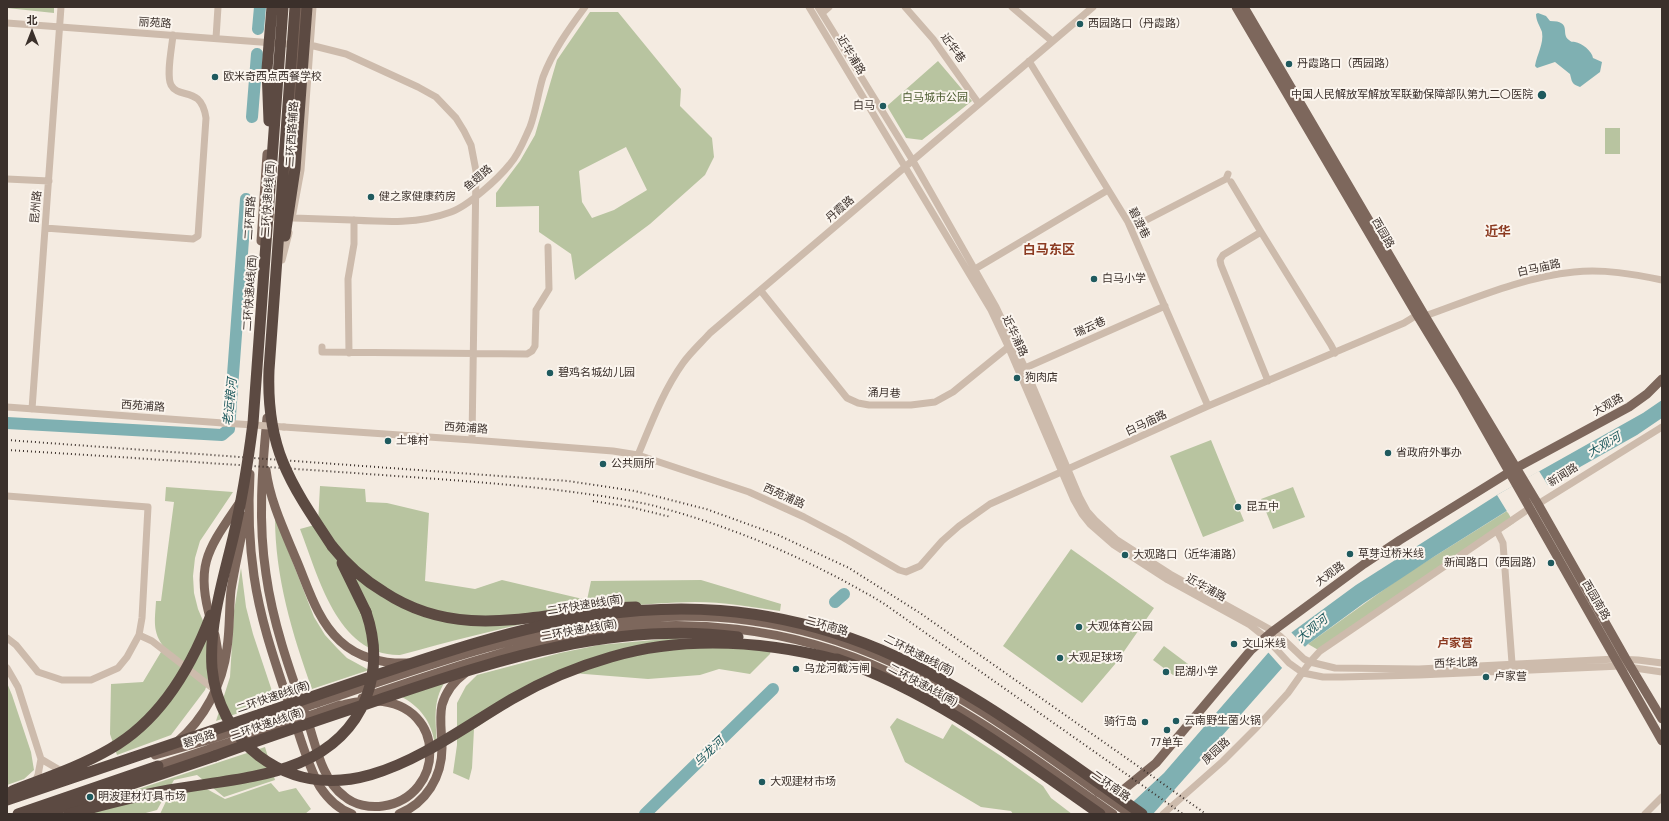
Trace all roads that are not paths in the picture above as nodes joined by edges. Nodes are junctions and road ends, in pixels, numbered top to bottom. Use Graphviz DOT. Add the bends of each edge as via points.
graph roads {
  1 [pos="61,7"];
  2 [pos="218,7"];
  3 [pos="272,7"];
  4 [pos="278,7"];
  5 [pos="283,7"];
  6 [pos="295,7"];
  7 [pos="301,7"];
  8 [pos="307,7"];
  9 [pos="313,7"];
  10 [pos="584,7"];
  11 [pos="809,7"];
  12 [pos="829,7"];
  13 [pos="905,7"];
  14 [pos="1012,7"];
  15 [pos="1093,7"];
  16 [pos="1236,7"];
  17 [pos="1244,7"];
  18 [pos="820,10"];
  19 [pos="7,23"];
  20 [pos="60,27"];
  21 [pos="173,35"];
  22 [pos="216,38"];
  23 [pos="1052,41"];
  24 [pos="275,42"];
  25 [pos="304,45"];
  26 [pos="1029,61"];
  27 [pos="979,104"];
  28 [pos="913,161"];
  29 [pos="906,167"];
  30 [pos="1228,174"];
  31 [pos="7,178"];
  32 [pos="49,181"];
  33 [pos="1231,182"];
  34 [pos="1108,190"];
  35 [pos="477,196"];
  36 [pos="266,213"];
  37 [pos="289,218"];
  38 [pos="354,220"];
  39 [pos="45,228"];
  40 [pos="1131,228"];
  41 [pos="1261,232"];
  42 [pos="548,247"];
  43 [pos="975,269"];
  44 [pos="1662,280"];
  45 [pos="275,281"];
  46 [pos="761,291"];
  47 [pos="1165,306"];
  48 [pos="1421,316"];
  49 [pos="1011,344"];
  50 [pos="322,347"];
  51 [pos="349,353"];
  52 [pos="1335,353"];
  53 [pos="474,354"];
  54 [pos="1025,368"];
  55 [pos="1662,380"];
  56 [pos="1268,381"];
  57 [pos="1208,406"];
  58 [pos="7,407"];
  59 [pos="32,409"];
  60 [pos="1662,427"];
  61 [pos="472,440"];
  62 [pos="264,444"];
  63 [pos="638,455"];
  64 [pos="1512,470"];
  65 [pos="1066,471"];
  66 [pos="250,479"];
  67 [pos="7,496"];
  68 [pos="1532,503"];
  69 [pos="1497,531"];
  70 [pos="332,546"];
  71 [pos="899,570"];
  72 [pos="223,578"];
  73 [pos="667,608"];
  74 [pos="1273,631"];
  75 [pos="139,635"];
  76 [pos="1265,637"];
  77 [pos="7,638"];
  78 [pos="474,651"];
  79 [pos="503,652"];
  80 [pos="842,661"];
  81 [pos="1310,662"];
  82 [pos="1621,662"];
  83 [pos="1512,663"];
  84 [pos="1662,663"];
  85 [pos="7,668"];
  86 [pos="1631,668"];
  87 [pos="1662,672"];
  88 [pos="1303,673"];
  89 [pos="216,688"];
  90 [pos="336,707"];
  91 [pos="1662,720"];
  92 [pos="1662,740"];
  93 [pos="155,756"];
  94 [pos="41,759"];
  95 [pos="158,766"];
  96 [pos="80,780"];
  97 [pos="7,793"];
  98 [pos="1662,797"];
  99 [pos="27,798"];
  100 [pos="7,800"];
  101 [pos="7,805"];
  102 [pos="18,814"];
  103 [pos="43,814"];
  104 [pos="69,814"];
  105 [pos="352,814"];
  106 [pos="399,814"];
  107 [pos="1094,814"];
  108 [pos="1100,814"];
  109 [pos="1113,814"];
  110 [pos="1130,814"];
  111 [pos="1142,814"];
  112 [pos="1163,814"];
  113 [pos="1645,814"];
  1 -- 20 [label="street, 昆州路"];
  2 -- 22 [label="street"];
  3 -- 36 [label="highway, bridge" via="267,74 270,152"];
  4 -- 24 [label="main road, 二环西路"];
  5 -- 36 [label="highway, 二环快速A线(西), bridge"];
  6 -- 45 [label="highway, 二环快速B线(西), bridge"];
  7 -- 25 [label="main road"];
  8 -- 45 [label="highway, bridge" via="294,184"];
  9 -- 25 [label="street"];
  10 -- 35 [label="street, 鱼翅路" via="552,56 543,78 531,125 520,148 510,164"];
  11 -- 29 [label="street, 近华浦路"];
  12 -- 18 [label="street"];
  13 -- 27 [label="street, 近华巷" via="933,39"];
  14 -- 23 [label="street"];
  15 -- 23 [label="street, 丹霞路"];
  16 -- 48 [label="main road, 西园路"];
  17 -- 48 [label="main road, 西园路"];
  18 -- 28 [label="street, 近华浦路"];
  19 -- 20 [label="street, 丽苑路"];
  20 -- 21 [label="street, 丽苑路"];
  20 -- 32 [label="street, 昆州路"];
  21 -- 22 [label="street, 丽苑路"];
  21 -- 39 [label="street" via="170,84 196,97 205,108 198,236 193,239"];
  22 -- 24 [label="street, 丽苑路"];
  23 -- 26 [label="street, 丹霞路"];
  24 -- 25 [label="street, 丽苑路"];
  24 -- 36 [label="main road, 二环西路"];
  25 -- 35 [label="street, 丽苑路" via="346,54 436,97 456,118 471,145"];
  25 -- 37 [label="main road"];
  26 -- 27 [label="street, 丹霞路"];
  26 -- 34 [label="street, 碧澄巷"];
  27 -- 28 [label="street, 丹霞路"];
  28 -- 29 [label="street, 丹霞路"];
  28 -- 43 [label="street, 近华浦路"];
  29 -- 46 [label="street, 丹霞路"];
  29 -- 49 [label="street, 近华浦路"];
  30 -- 40 [label="street" via="1226,179"];
  31 -- 32 [label="street"];
  32 -- 39 [label="street, 昆州路"];
  33 -- 41 [label="street"];
  34 -- 40 [label="street, 碧澄巷"];
  34 -- 43 [label="street"];
  35 -- 38 [label="street, 鱼翅路" via="452,212 428,218 405,222"];
  35 -- 53 [label="street, 丽苑路"];
  36 -- 37 [label="street, 鱼翅路"];
  36 -- 66 [label="main road, 二环西路"];
  36 -- 72 [label="highway, 二环快速A线(西), bridge" via="250,445"];
  37 -- 38 [label="street, 鱼翅路"];
  37 -- 62 [label="main road" via="282,260"];
  38 -- 51 [label="street" via="354,244 348,279"];
  39 -- 59 [label="street, 昆州路"];
  40 -- 47 [label="street, 碧澄巷"];
  41 -- 52 [label="street"];
  41 -- 56 [label="street" via="1223,255 1220,260"];
  42 -- 53 [label="street" via="549,289 536,310 535,346 532,351 527,354"];
  43 -- 49 [label="street, 近华浦路" via="996,307"];
  44 -- 48 [label="street, 白马庙路" via="1636,274 1606,272 1575,272 1547,276"];
  45 -- 70 [label="highway, 二环快速B线(西), bridge" via="268,386 271,427 277,450 291,482"];
  46 -- 49 [label="street, 涌月巷" via="847,398 869,406 925,404 944,398"];
  46 -- 63 [label="street, 丹霞路" via="710,333 683,362 660,403"];
  47 -- 54 [label="street, 瑞云巷"];
  47 -- 57 [label="street, 碧澄巷"];
  48 -- 52 [label="street, 白马庙路"];
  48 -- 64 [label="main road, 西园路"];
  49 -- 54 [label="street, 近华浦路"];
  49 -- 65 [label="street, 近华浦路"];
  50 -- 51 [label="street" via="322,352"];
  51 -- 53 [label="street"];
  52 -- 56 [label="street, 白马庙路"];
  53 -- 61 [label="street, 丽苑路"];
  54 -- 65 [label="street, 近华浦路"];
  55 -- 64 [label="main road, 大观路" via="1629,407"];
  56 -- 57 [label="street, 白马庙路"];
  57 -- 65 [label="street, 白马庙路"];
  58 -- 59 [label="street, 西苑浦路"];
  59 -- 61 [label="street, 西苑浦路, bridge"];
  60 -- 68 [label="street, 新闻路"];
  61 -- 63 [label="street, 西苑浦路"];
  62 -- 78 [label="main road" via="268,482 277,513 317,609 341,642 360,655 393,663 428,661"];
  62 -- 90 [label="main road" via="261,521 268,586 282,645 325,770 330,781 348,800 379,807 402,800 420,783 426,772 430,754 428,738 418,719 401,706 385,702 357,702"];
  63 -- 71 [label="street, 西苑浦路" via="749,492 804,517"];
  64 -- 68 [label="main road, 西园南路"];
  64 -- 74 [label="main road, 大观路" via="1364,564"];
  65 -- 71 [label="street, 白马庙路" via="990,504 942,541 920,566 906,572"];
  65 -- 74 [label="street, 近华浦路" via="1087,511 1103,529 1170,574"];
  65 -- 76 [label="street, 近华浦路" via="1082,514 1099,534 1168,580"];
  66 -- 89 [label="main road" via="232,587 226,655"];
  66 -- 89 [label="main road" via="242,498 214,540 204,570 204,593 218,653"];
  66 -- 105 [label="main road" via="249,522 252,564 271,649 317,781 332,802"];
  67 -- 75 [label="street" via="148,507"];
  68 -- 69 [label="street, 新闻路"];
  68 -- 82 [label="main road, 西园南路"];
  69 -- 81 [label="street, 庚园路" via="1331,642"];
  69 -- 83 [label="street" via="1503,543"];
  70 -- 73 [label="highway, bridge" via="356,572 387,595 416,610 448,619 496,621 600,609"];
  70 -- 104 [label="highway, bridge" via="363,605 371,627 374,648 367,695 357,715 343,733 314,756 280,770 243,779 154,793"];
  72 -- 80 [label="highway, bridge" via="215,620 212,658 215,685 224,712 240,738 263,759 287,772 315,779 352,779 395,767 431,750 545,682 590,663 636,651 680,644 734,643 795,650"];
  72 -- 97 [label="highway, bridge" via="210,618 192,657 170,695 150,719 126,739 95,757"];
  73 -- 100 [label="highway, 二环快速B线(南), bridge" via="576,618 486,639"];
  73 -- 111 [label="highway, 二环快速B线(南), bridge" via="732,611 784,620 832,632 884,651 986,707"];
  74 -- 76 [label="main road, 大观路"];
  74 -- 81 [label="street, 西华北路"];
  75 -- 77 [label="street" via="118,668 91,680 62,680 38,672"];
  75 -- 89 [label="street"];
  76 -- 88 [label="street, 西华北路" via="1289,663"];
  76 -- 107 [label="main road, 大观路" via="1156,763"];
  78 -- 93 [label="main road, 碧鸡路, bridge"];
  78 -- 110 [label="main road, 二环南路, bridge" via="560,628 649,616 720,618 789,628 860,649 917,675 995,722"];
  79 -- 90 [label="main road, 碧鸡路"];
  79 -- 106 [label="main road" via="466,672 448,691 441,712 442,756 437,777 420,801"];
  79 -- 109 [label="main road, 二环南路, bridge" via="579,635 649,626 719,627 794,639 850,656 888,671 918,687 990,730"];
  80 -- 103 [label="highway, 二环快速A线(南), bridge" via="779,643 718,635 650,633 580,642 465,671"];
  80 -- 108 [label="highway, 二环快速A线(南), bridge" via="894,683 948,712"];
  81 -- 83 [label="street, 西华北路" via="1335,668 1372,669"];
  81 -- 88 [label="street, 庚园路"];
  82 -- 83 [label="street, 西华北路"];
  82 -- 84 [label="street, 西华北路"];
  82 -- 86 [label="main road, 西园南路"];
  82 -- 88 [label="street, 西华北路" via="1342,677"];
  82 -- 92 [label="main road, 西园南路"];
  85 -- 94 [label="street" via="18,687"];
  86 -- 87 [label="street"];
  86 -- 91 [label="main road, 西园南路"];
  88 -- 112 [label="street, 庚园路" via="1257,727"];
  89 -- 93 [label="main road" via="202,713 186,733 175,744"];
  90 -- 95 [label="main road, 碧鸡路, bridge"];
  93 -- 96 [label="highway, 碧鸡路"];
  94 -- 96 [label="street" via="57,770"];
  94 -- 99 [label="street" via="38,775"];
  95 -- 102 [label="highway, 碧鸡路"];
  96 -- 99 [label="highway, 碧鸡路"];
  98 -- 113 [label="street"];
  99 -- 101 [label="highway, 碧鸡路"];
}
